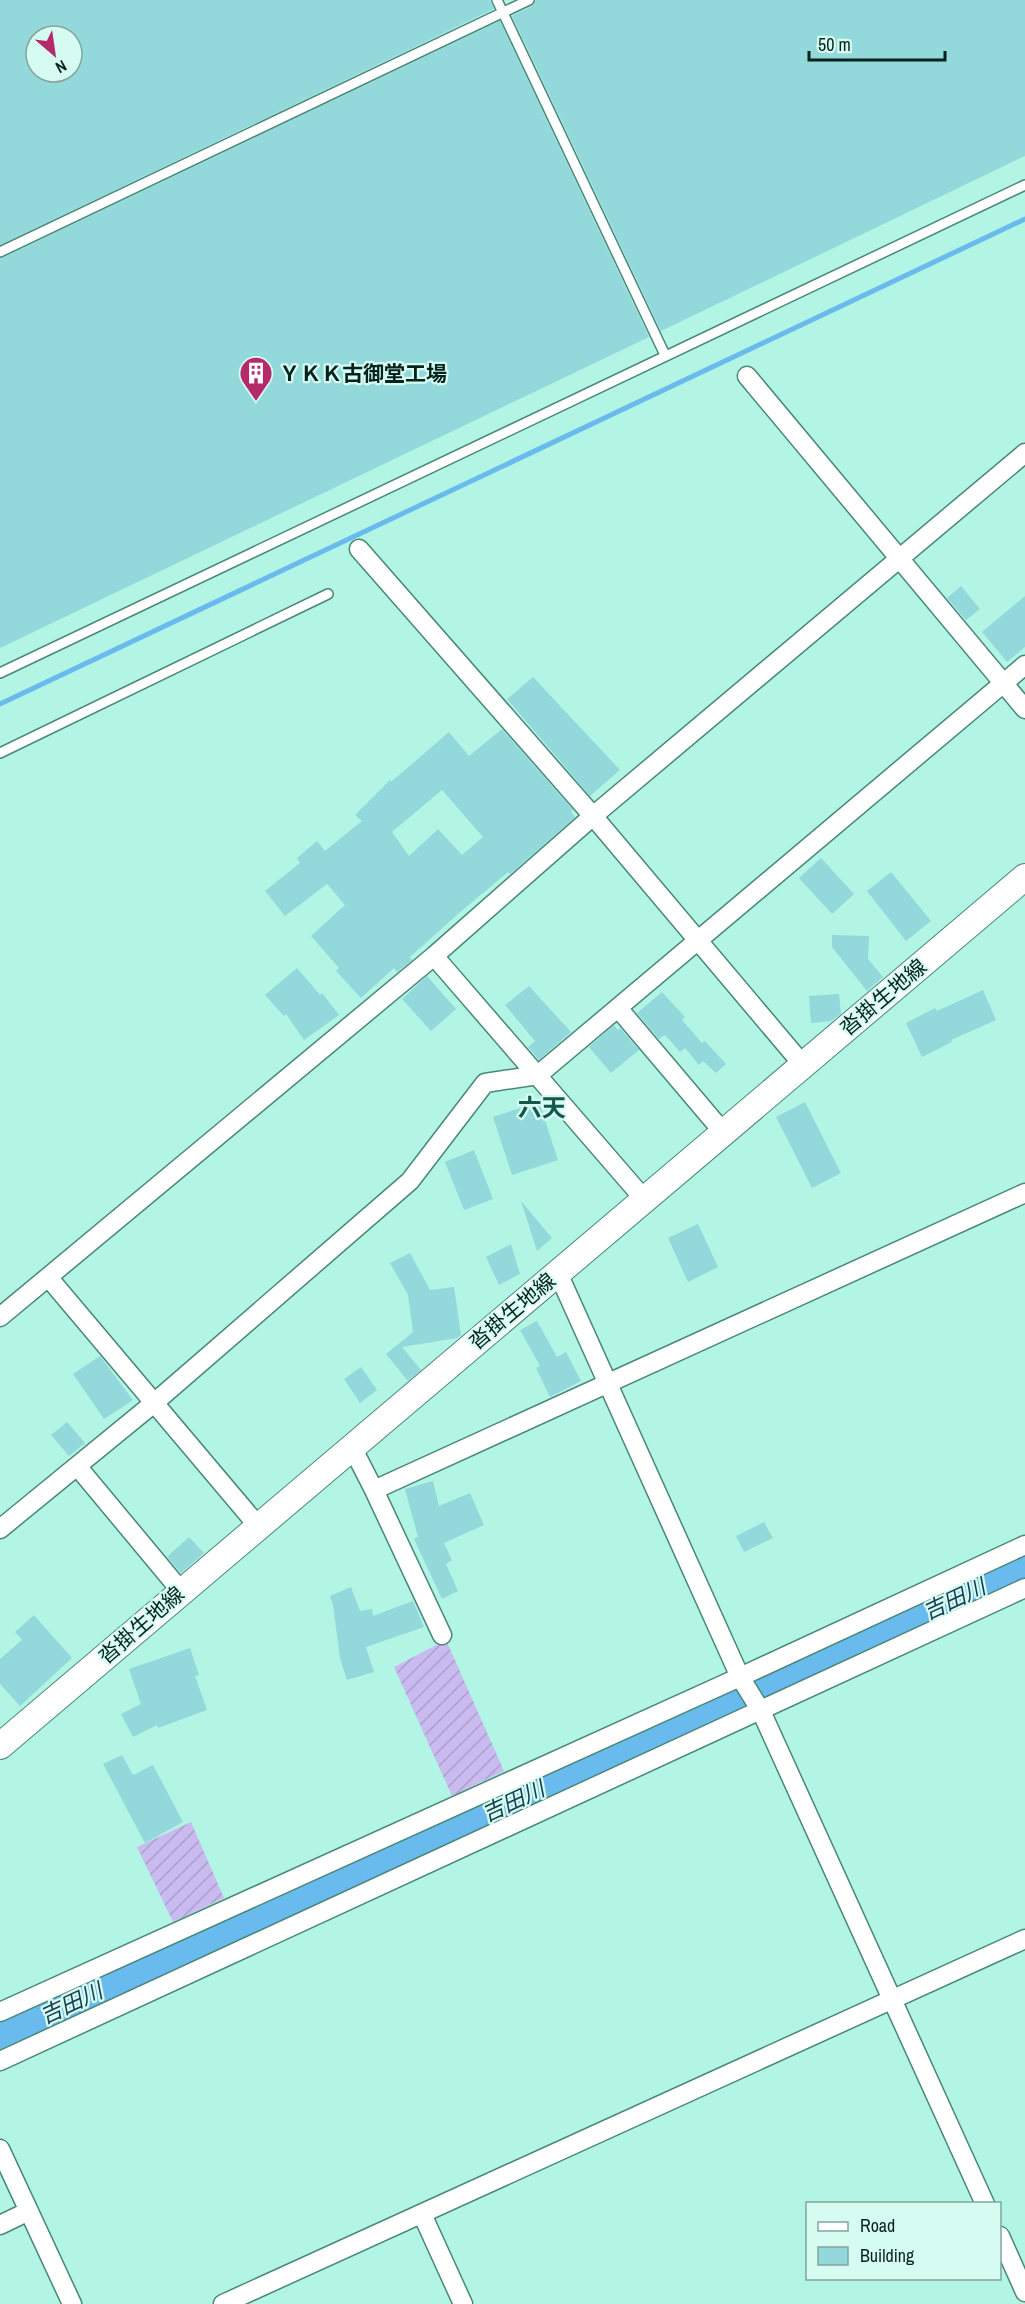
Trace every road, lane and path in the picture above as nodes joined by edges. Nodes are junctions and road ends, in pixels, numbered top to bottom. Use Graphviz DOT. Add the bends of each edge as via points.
graph roads {
  1 [pos="497,0"];
  2 [pos="529,0"];
  3 [pos="503,12"];
  4 [pos="1025,185"];
  5 [pos="0,252"];
  6 [pos="665,355"];
  7 [pos="747,376"];
  8 [pos="1025,453"];
  9 [pos="359,549"];
  10 [pos="899,560"];
  11 [pos="328,594"];
  12 [pos="1025,665"];
  13 [pos="0,673"];
  14 [pos="1003,684"];
  15 [pos="1025,710"];
  16 [pos="0,753"];
  17 [pos="593,816"];
  18 [pos="1025,877"];
  19 [pos="698,940"];
  20 [pos="434,956"];
  21 [pos="618,1008"];
  22 [pos="803,1065"];
  23 [pos="538,1076"];
  24 [pos="723,1132"];
  25 [pos="1025,1193"];
  26 [pos="644,1199"];
  27 [pos="558,1273"];
  28 [pos="48,1277"];
  29 [pos="0,1317"];
  30 [pos="606,1384"];
  31 [pos="154,1402"];
  32 [pos="352,1447"];
  33 [pos="77,1466"];
  34 [pos="374,1490"];
  35 [pos="258,1526"];
  36 [pos="0,1529"];
  37 [pos="1025,1545"];
  38 [pos="1025,1588"];
  39 [pos="181,1591"];
  40 [pos="442,1635"];
  41 [pos="740,1678"];
  42 [pos="760,1710"];
  43 [pos="0,1746"];
  44 [pos="1025,1939"];
  45 [pos="893,2000"];
  46 [pos="0,2012"];
  47 [pos="0,2061"];
  48 [pos="0,2149"];
  49 [pos="984,2202"];
  50 [pos="29,2211"];
  51 [pos="422,2214"];
  52 [pos="0,2225"];
  53 [pos="1001,2240"];
  54 [pos="1025,2292"];
  55 [pos="72,2304"];
  56 [pos="223,2304"];
  57 [pos="463,2304"];
  1 -- 3 [label="lane"];
  2 -- 3 [label="lane"];
  3 -- 5 [label="lane"];
  3 -- 6 [label="lane"];
  4 -- 6 [label="lane"];
  6 -- 13 [label="lane"];
  7 -- 10 [label="street"];
  8 -- 10 [label="street"];
  9 -- 17 [label="street"];
  10 -- 14 [label="street"];
  10 -- 17 [label="street"];
  11 -- 16 [label="lane"];
  12 -- 14 [label="street"];
  14 -- 15 [label="street"];
  14 -- 19 [label="street"];
  17 -- 19 [label="street"];
  17 -- 20 [label="street"];
  18 -- 22 [label="main road, 沓掛生地線"];
  19 -- 21 [label="street"];
  19 -- 22 [label="street"];
  20 -- 23 [label="street"];
  20 -- 28 [label="street"];
  21 -- 23 [label="street"];
  21 -- 24 [label="street"];
  22 -- 24 [label="main road, 沓掛生地線"];
  23 -- 26 [label="street"];
  23 -- 31 [label="street" via="485,1083 410,1181"];
  24 -- 26 [label="main road, 沓掛生地線"];
  25 -- 30 [label="street"];
  26 -- 27 [label="main road, 沓掛生地線"];
  27 -- 30 [label="street"];
  27 -- 32 [label="main road, 沓掛生地線"];
  28 -- 29 [label="street"];
  28 -- 31 [label="street"];
  30 -- 34 [label="street"];
  30 -- 41 [label="street"];
  31 -- 33 [label="street"];
  31 -- 35 [label="street"];
  32 -- 34 [label="street"];
  32 -- 35 [label="main road, 沓掛生地線"];
  33 -- 36 [label="street"];
  33 -- 39 [label="street"];
  34 -- 40 [label="street"];
  35 -- 39 [label="main road, 沓掛生地線"];
  37 -- 41 [label="street"];
  38 -- 42 [label="street"];
  39 -- 43 [label="main road, 沓掛生地線"];
  41 -- 42 [label="street"];
  41 -- 46 [label="street"];
  42 -- 45 [label="street"];
  42 -- 47 [label="street"];
  44 -- 45 [label="street"];
  45 -- 49 [label="street"];
  45 -- 51 [label="street"];
  48 -- 50 [label="street"];
  50 -- 52 [label="street"];
  50 -- 55 [label="street"];
  51 -- 56 [label="street"];
  51 -- 57 [label="street"];
  53 -- 54 [label="street"];
}
